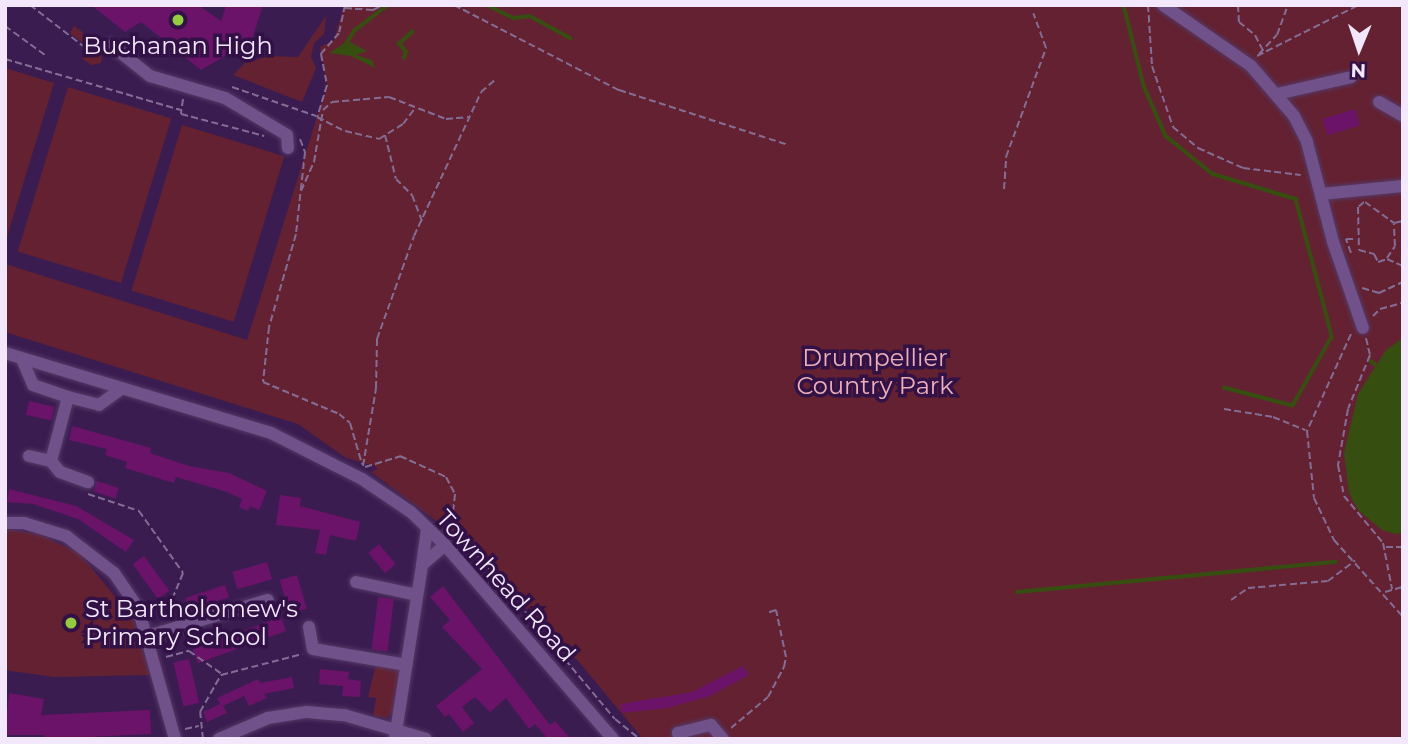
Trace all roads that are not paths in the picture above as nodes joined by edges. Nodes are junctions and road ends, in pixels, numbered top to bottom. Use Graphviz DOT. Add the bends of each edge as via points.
graph roads {
  1 [pos="1163,5"];
  2 [pos="111,46"];
  3 [pos="1351,77"];
  4 [pos="1277,94"];
  5 [pos="1380,102"];
  6 [pos="1403,116"];
  7 [pos="288,142"];
  8 [pos="1403,186"];
  9 [pos="1321,194"];
  10 [pos="1361,322"];
  11 [pos="5,353"];
  12 [pos="22,359"];
  13 [pos="120,390"];
  14 [pos="68,397"];
  15 [pos="29,456"];
  16 [pos="51,461"];
  17 [pos="86,488"];
  18 [pos="5,523"];
  19 [pos="427,528"];
  20 [pos="445,545"];
  21 [pos="422,565"];
  22 [pos="356,582"];
  23 [pos="417,595"];
  24 [pos="268,600"];
  25 [pos="309,627"];
  26 [pos="153,635"];
  27 [pos="407,665"];
  28 [pos="175,735"];
  29 [pos="396,735"];
  30 [pos="721,737"];
  31 [pos="219,739"];
  32 [pos="426,739"];
  33 [pos="613,739"];
  34 [pos="683,739"];
  1 -- 4 [label="street" via="1251,66"];
  2 -- 7 [label="street" via="150,76 225,99"];
  3 -- 4 [label="street"];
  4 -- 9 [label="street" via="1307,142"];
  5 -- 6 [label="street"];
  8 -- 9 [label="street"];
  9 -- 10 [label="street"];
  11 -- 12 [label="street, Townhead Road"];
  12 -- 13 [label="street, Townhead Road"];
  12 -- 14 [label="street" via="33,385"];
  13 -- 14 [label="street" via="99,405"];
  13 -- 19 [label="street, Townhead Road" via="292,442 362,479"];
  14 -- 16 [label="street"];
  15 -- 16 [label="street"];
  16 -- 17 [label="street"];
  18 -- 26 [label="street" via="24,523 66,536 114,573"];
  19 -- 20 [label="street, Townhead Road"];
  19 -- 21 [label="street"];
  20 -- 21 [label="street"];
  20 -- 33 [label="street, Townhead Road"];
  21 -- 23 [label="street"];
  22 -- 23 [label="street"];
  23 -- 27 [label="street"];
  24 -- 26 [label="street"];
  25 -- 27 [label="street" via="313,649"];
  26 -- 28 [label="street" via="155,661"];
  27 -- 29 [label="street"];
  29 -- 31 [label="street" via="344,715 307,712 268,718"];
  29 -- 32 [label="street"];
  30 -- 34 [label="street" via="711,725 678,733"];
}
